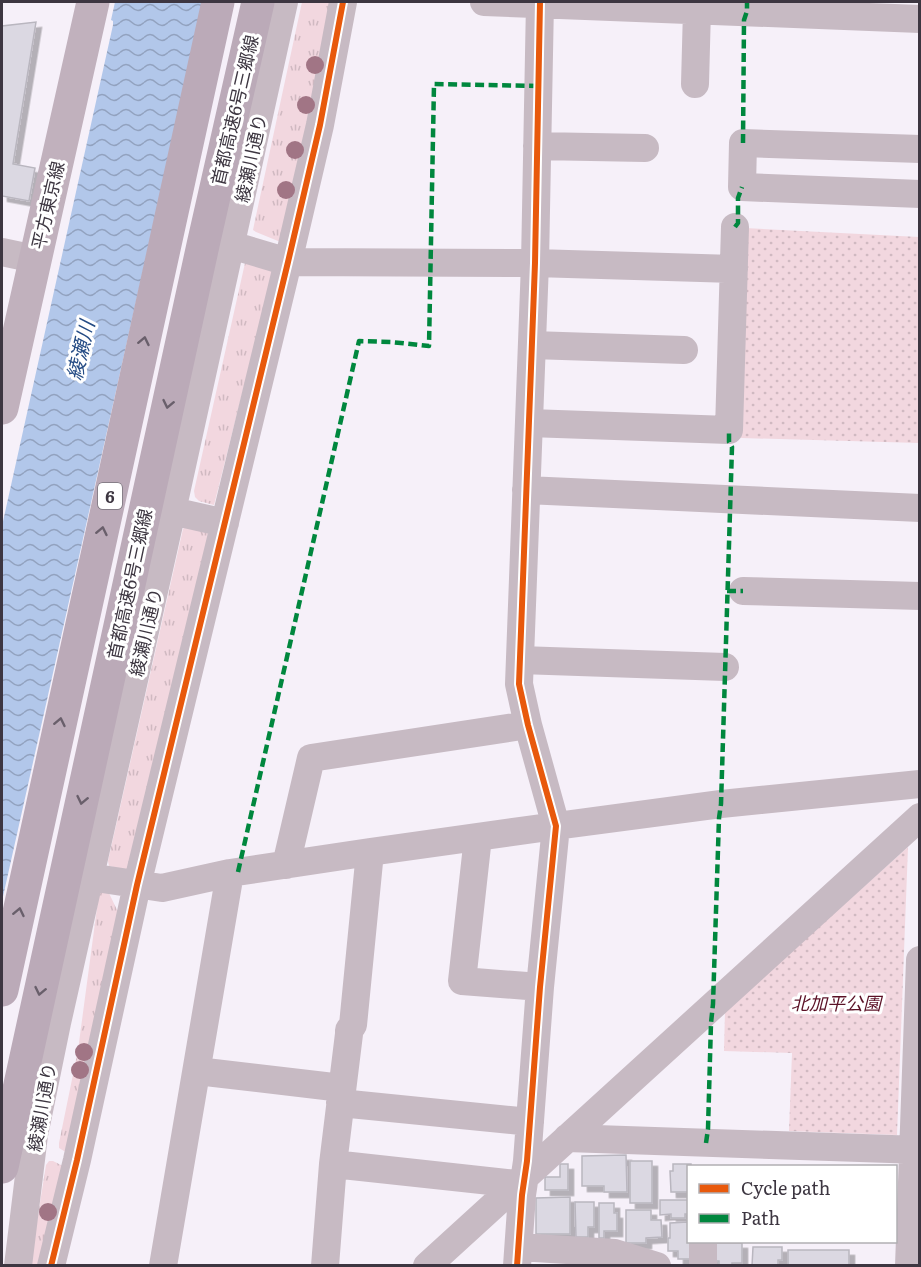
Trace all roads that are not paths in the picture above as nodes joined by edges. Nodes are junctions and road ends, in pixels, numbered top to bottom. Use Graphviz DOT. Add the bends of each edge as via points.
graph roads {
  1 [pos="92,2"];
  2 [pos="218,2"];
  3 [pos="258,2"];
  4 [pos="284,2"];
  5 [pos="343,2"];
  6 [pos="484,2"];
  7 [pos="540,3"];
  8 [pos="697,9"];
  9 [pos="920,19"];
  10 [pos="695,84"];
  11 [pos="537,146"];
  12 [pos="645,148"];
  13 [pos="920,149"];
  14 [pos="920,194"];
  15 [pos="735,227"];
  16 [pos="231,245"];
  17 [pos="2,252"];
  18 [pos="35,259"];
  19 [pos="288,262"];
  20 [pos="535,263"];
  21 [pos="734,269"];
  22 [pos="532,345"];
  23 [pos="684,350"];
  24 [pos="2,408"];
  25 [pos="529,423"];
  26 [pos="526,489"];
  27 [pos="920,508"];
  28 [pos="172,511"];
  29 [pos="225,523"];
  30 [pos="743,591"];
  31 [pos="920,596"];
  32 [pos="520,660"];
  33 [pos="725,667"];
  34 [pos="528,725"];
  35 [pos="920,784"];
  36 [pos="920,817"];
  37 [pos="556,826"];
  38 [pos="478,837"];
  39 [pos="370,852"];
  40 [pos="286,865"];
  41 [pos="230,873"];
  42 [pos="89,877"];
  43 [pos="137,885"];
  44 [pos="920,960"];
  45 [pos="540,987"];
  46 [pos="2,990"];
  47 [pos="197,1071"];
  48 [pos="341,1096"];
  49 [pos="530,1122"];
  50 [pos="567,1138"];
  51 [pos="916,1150"];
  52 [pos="706,1155"];
  53 [pos="333,1164"];
  54 [pos="2,1167"];
  55 [pos="521,1180"];
  56 [pos="703,1243"];
  57 [pos="518,1256"];
  58 [pos="18,1266"];
  59 [pos="51,1266"];
  60 [pos="163,1266"];
  61 [pos="325,1266"];
  62 [pos="427,1266"];
  63 [pos="657,1266"];
  64 [pos="703,1266"];
  65 [pos="909,1266"];
  1 -- 18 [label="main road, 平方東京線"];
  46 -- 2 [label="highway, 首都高速6号三郷線 / 6, one-way"];
  3 -- 54 [label="highway, 首都高速6号三郷線 / 6, one-way"];
  4 -- 16 [label="street, 綾瀬川通り"];
  5 -- 19 [label="street"];
  6 -- 7 [label="street"];
  7 -- 8 [label="street"];
  7 -- 11 [label="street"];
  8 -- 9 [label="street"];
  8 -- 10 [label="street"];
  11 -- 12 [label="street"];
  11 -- 20 [label="street"];
  13 -- 14 [label="street" via="743,143 742,188"];
  15 -- 21 [label="street"];
  16 -- 19 [label="street"];
  16 -- 28 [label="street, 綾瀬川通り"];
  17 -- 18 [label="street"];
  18 -- 24 [label="main road, 平方東京線"];
  19 -- 20 [label="street"];
  19 -- 29 [label="street"];
  20 -- 21 [label="street"];
  20 -- 22 [label="street"];
  21 -- 25 [label="street" via="729,430"];
  22 -- 23 [label="street"];
  22 -- 25 [label="street"];
  25 -- 26 [label="street"];
  26 -- 27 [label="street"];
  26 -- 32 [label="street"];
  28 -- 29 [label="street"];
  28 -- 42 [label="street, 綾瀬川通り"];
  29 -- 43 [label="street"];
  30 -- 31 [label="street"];
  32 -- 33 [label="street"];
  32 -- 34 [label="street" via="519,684"];
  34 -- 37 [label="street"];
  34 -- 40 [label="street" via="311,758"];
  35 -- 37 [label="street"];
  36 -- 50 [label="street"];
  37 -- 38 [label="street"];
  37 -- 45 [label="street"];
  38 -- 39 [label="street"];
  38 -- 45 [label="street" via="462,981"];
  39 -- 40 [label="street"];
  39 -- 48 [label="street" via="353,1025 349,1030"];
  40 -- 41 [label="street"];
  41 -- 43 [label="street" via="162,888"];
  41 -- 47 [label="street"];
  42 -- 43 [label="street"];
  42 -- 58 [label="street, 綾瀬川通り" via="34,1135"];
  43 -- 59 [label="street"];
  44 -- 51 [label="street"];
  45 -- 49 [label="street"];
  47 -- 48 [label="street"];
  47 -- 60 [label="street"];
  48 -- 49 [label="street"];
  48 -- 53 [label="street"];
  49 -- 55 [label="street" via="527,1161"];
  50 -- 52 [label="street"];
  50 -- 55 [label="street"];
  51 -- 52 [label="street"];
  51 -- 65 [label="street"];
  53 -- 55 [label="street"];
  53 -- 61 [label="street"];
  55 -- 57 [label="street"];
  55 -- 62 [label="street"];
  56 -- 64 [label="street"];
  57 -- 63 [label="street" via="615,1253"];
}
